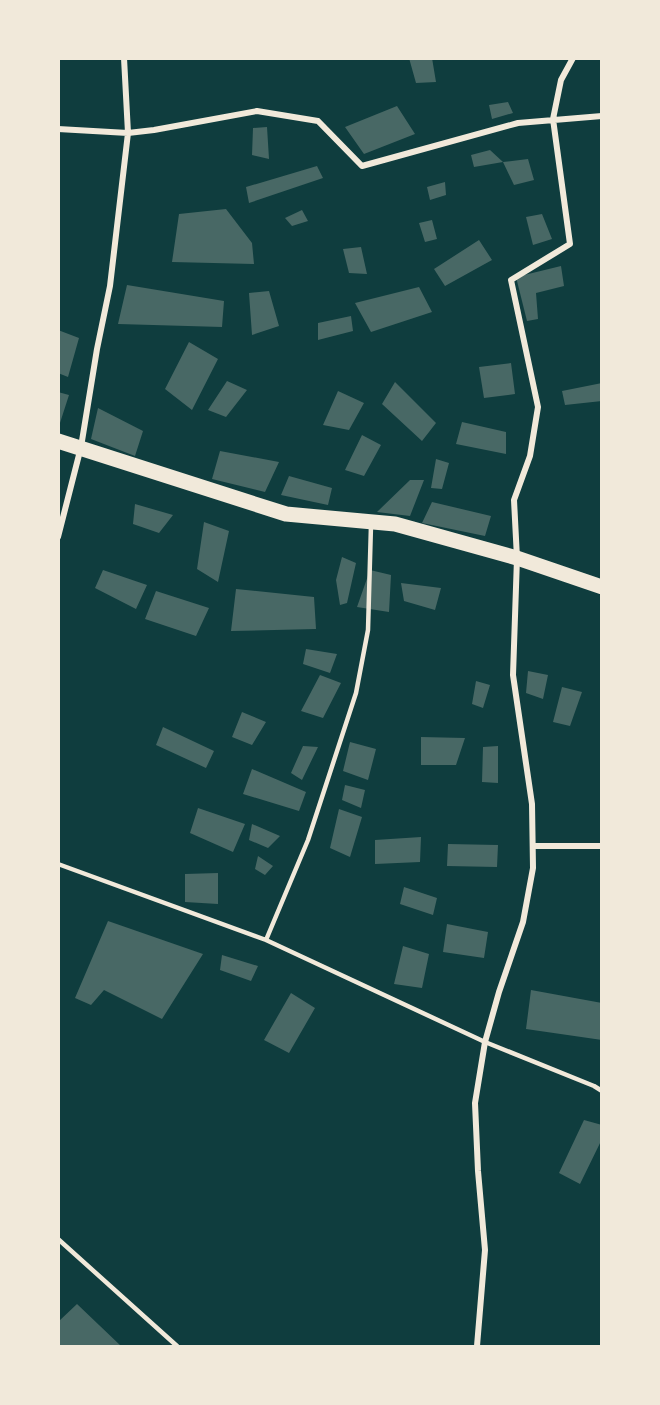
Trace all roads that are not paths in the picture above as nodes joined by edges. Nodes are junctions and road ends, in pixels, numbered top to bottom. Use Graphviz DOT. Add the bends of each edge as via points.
graph roads {
  1 [pos="124,58"];
  2 [pos="573,58"];
  3 [pos="602,116"];
  4 [pos="553,119"];
  5 [pos="58,129"];
  6 [pos="128,133"];
  7 [pos="58,441"];
  8 [pos="81,447"];
  9 [pos="371,522"];
  10 [pos="58,537"];
  11 [pos="517,558"];
  12 [pos="602,587"];
  13 [pos="533,846"];
  14 [pos="602,846"];
  15 [pos="58,864"];
  16 [pos="266,940"];
  17 [pos="485,1042"];
  18 [pos="602,1091"];
  19 [pos="58,1239"];
  20 [pos="177,1347"];
  21 [pos="477,1347"];
  1 -- 6 [label="street"];
  2 -- 4 [label="street" via="561,80"];
  3 -- 4 [label="street"];
  4 -- 6 [label="street" via="518,123 362,166 318,121 256,111"];
  4 -- 11 [label="street" via="570,244 511,280 538,407 530,456 514,500"];
  5 -- 6 [label="street"];
  6 -- 8 [label="street" via="110,286"];
  7 -- 8 [label="main road"];
  8 -- 9 [label="main road" via="286,514"];
  8 -- 10 [label="street"];
  9 -- 11 [label="main road" via="395,524"];
  9 -- 16 [label="lane" via="368,630 356,693 308,840"];
  11 -- 12 [label="main road"];
  11 -- 13 [label="street" via="513,675 532,804"];
  13 -- 14 [label="street"];
  13 -- 17 [label="street" via="523,922"];
  15 -- 16 [label="lane"];
  16 -- 17 [label="lane"];
  17 -- 18 [label="lane"];
  17 -- 21 [label="street" via="475,1103 485,1250"];
  19 -- 20 [label="lane"];
}
